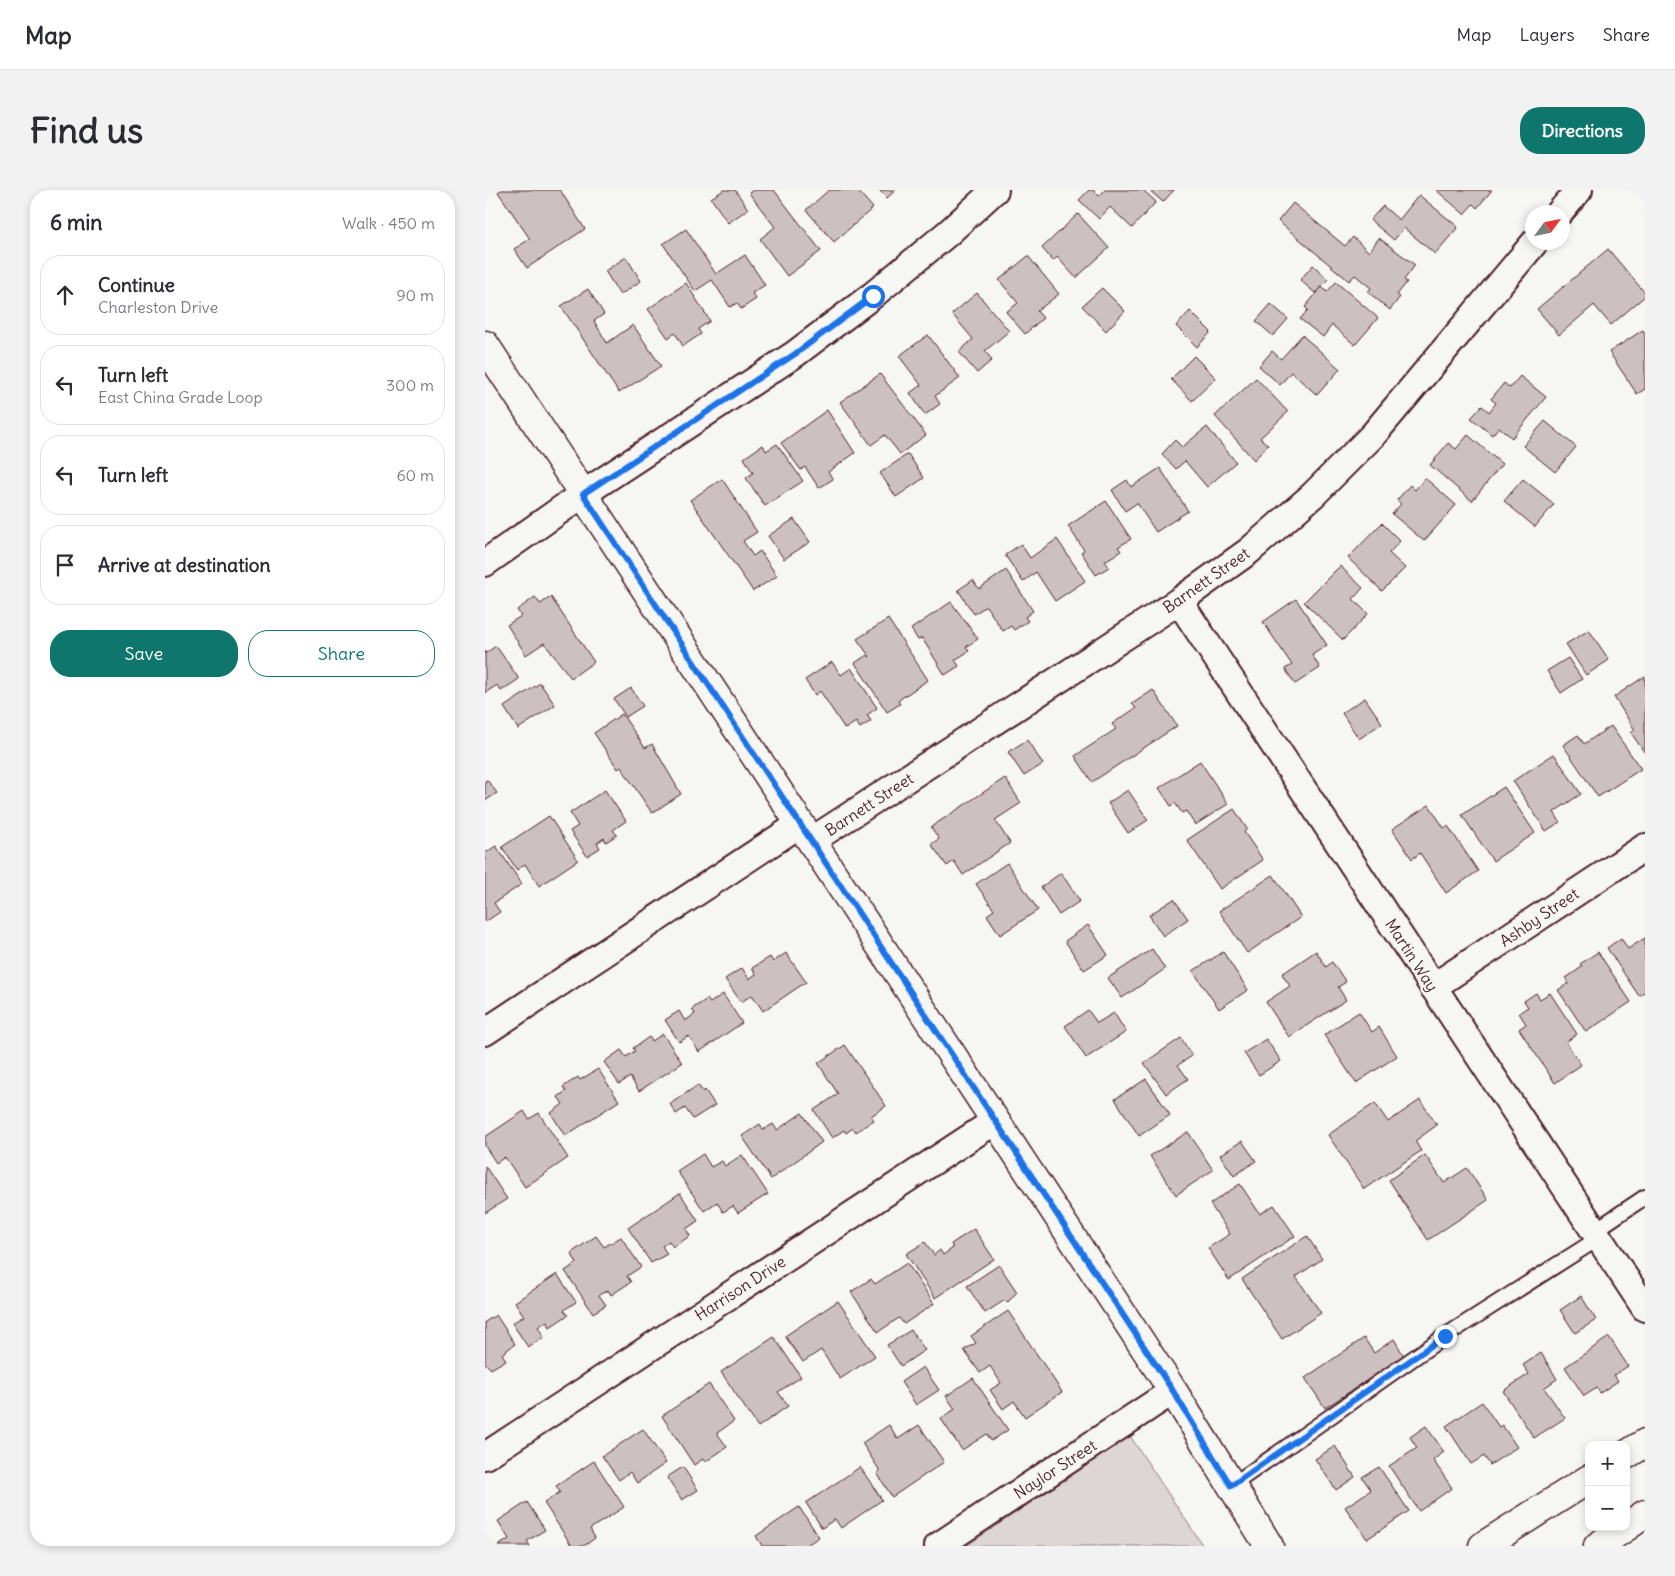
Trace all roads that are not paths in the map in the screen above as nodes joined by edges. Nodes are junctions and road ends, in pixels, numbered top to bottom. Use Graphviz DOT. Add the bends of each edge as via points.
graph roads {
  1 [pos="995,190"];
  2 [pos="1579,190"];
  3 [pos="1566,205"];
  4 [pos="1528,250"];
  5 [pos="485,345"];
  6 [pos="583,494"];
  7 [pos="485,564"];
  8 [pos="1179,601"];
  9 [pos="806,833"];
  10 [pos="1645,847"];
  11 [pos="1433,987"];
  12 [pos="485,1032"];
  13 [pos="995,1121"];
  14 [pos="1645,1197"];
  15 [pos="1596,1234"];
  16 [pos="1645,1308"];
  17 [pos="1173,1391"];
  18 [pos="1645,1442"];
  19 [pos="1630,1452"];
  20 [pos="485,1456"];
  21 [pos="1585,1482"];
  22 [pos="1231,1486"];
  23 [pos="1645,1514"];
  24 [pos="1630,1524"];
  25 [pos="1620,1531"];
  26 [pos="938,1546"];
  27 [pos="1269,1546"];
  28 [pos="1483,1546"];
  29 [pos="1598,1546"];
  1 -- 6 [label="street" via="873,296 795,354"];
  2 -- 3 [label="street"];
  4 -- 8 [label="street, Barnett Street" via="1373,434 1313,495 1249,551"];
  5 -- 6 [label="main road"];
  6 -- 7 [label="street"];
  6 -- 9 [label="main road"];
  8 -- 9 [label="street, Barnett Street"];
  8 -- 11 [label="street, Martin Way"];
  9 -- 12 [label="street, Barnett Street"];
  9 -- 13 [label="main road"];
  10 -- 11 [label="street, Ashby Street"];
  11 -- 15 [label="street, Martin Way"];
  13 -- 17 [label="main road"];
  13 -- 20 [label="street, Harrison Drive"];
  14 -- 15 [label="lane"];
  15 -- 16 [label="street, Martin Way"];
  15 -- 22 [label="lane"];
  17 -- 22 [label="main road"];
  17 -- 26 [label="street, Naylor Street"];
  18 -- 19 [label="main road"];
  21 -- 28 [label="main road"];
  22 -- 27 [label="main road"];
  23 -- 24 [label="main road"];
  25 -- 29 [label="main road"];
}
